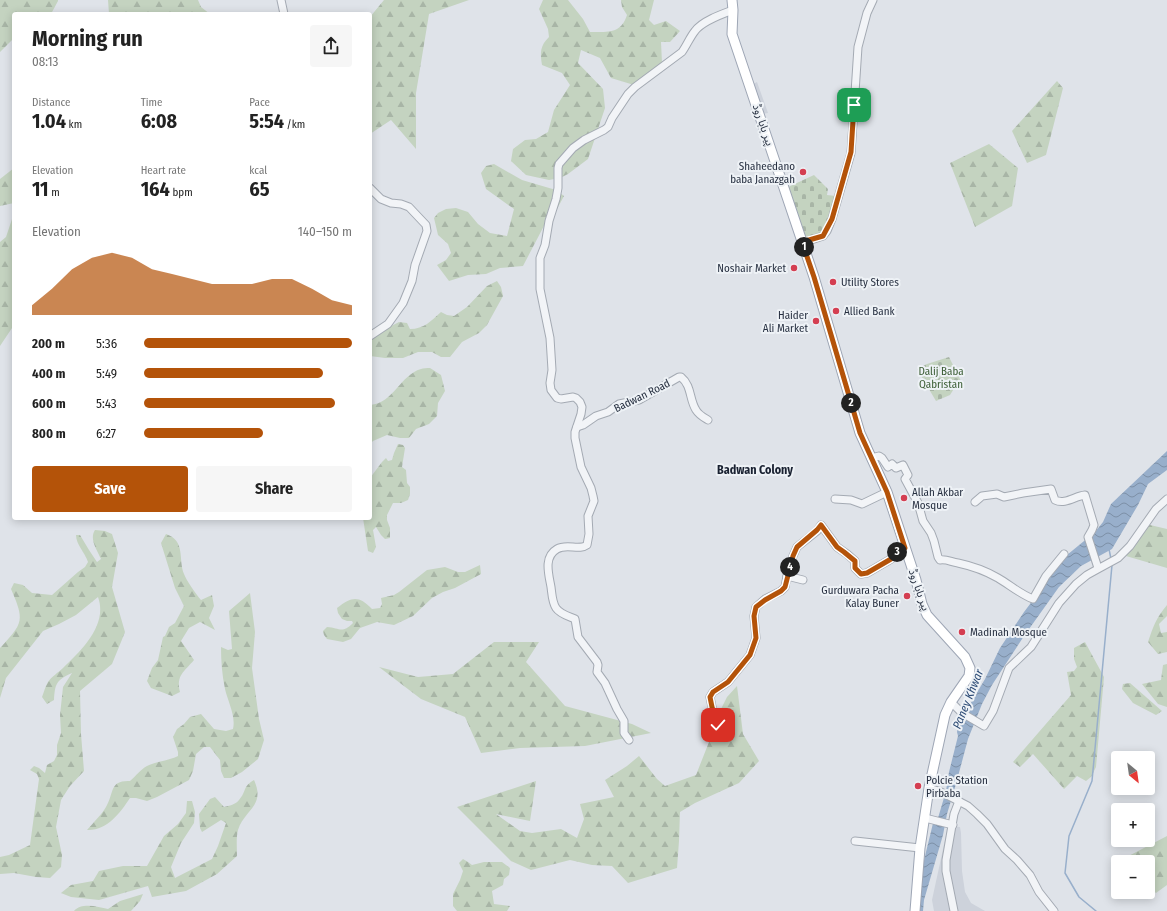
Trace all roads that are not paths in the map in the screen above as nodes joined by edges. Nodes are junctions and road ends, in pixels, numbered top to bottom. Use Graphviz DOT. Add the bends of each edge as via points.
graph roads {
  1 [pos="281,0"];
  2 [pos="732,0"];
  3 [pos="873,0"];
  4 [pos="733,10"];
  5 [pos="284,12"];
  6 [pos="372,190"];
  7 [pos="802,242"];
  8 [pos="372,335"];
  9 [pos="708,420"];
  10 [pos="577,427"];
  11 [pos="871,458"];
  12 [pos="887,492"];
  13 [pos="835,499"];
  14 [pos="1167,499"];
  15 [pos="975,502"];
  16 [pos="905,548"];
  17 [pos="1064,554"];
  18 [pos="1098,568"];
  19 [pos="787,576"];
  20 [pos="803,580"];
  21 [pos="951,702"];
  22 [pos="718,725"];
  23 [pos="629,740"];
  24 [pos="930,788"];
  25 [pos="957,800"];
  26 [pos="925,818"];
  27 [pos="953,825"];
  28 [pos="855,841"];
  29 [pos="920,848"];
  30 [pos="915,911"];
  31 [pos="954,911"];
  32 [pos="1054,911"];
  1 -- 5 [label="street"];
  2 -- 4 [label="main road, پیر بابا روڈ"];
  3 -- 7 [label="street" via="858,47 851,152 832,219 823,236"];
  4 -- 7 [label="main road, پیر بابا روڈ" via="732,34"];
  4 -- 10 [label="street" via="695,30 682,52 628,94 608,127 573,148 558,168 556,199 540,258 540,290 550,338 551,390 558,398 573,397 580,402 582,407"];
  6 -- 8 [label="street" via="391,204 409,207 426,225 427,231 403,303 388,324"];
  7 -- 11 [label="main road, پیر بابا روڈ" via="858,426"];
  9 -- 10 [label="street, Badwan Road" via="695,409 688,384 679,377 639,400 619,404"];
  10 -- 23 [label="street" via="575,438 580,467 591,488 594,501 588,516 587,544 581,548 564,546 557,549 549,559 553,601 560,613 575,619 577,634 597,662 598,672 624,721 624,733"];
  11 -- 12 [label="main road, پیر بابا روڈ"];
  11 -- 17 [label="street" via="880,456 888,467 892,464 896,468 903,465 908,475 905,479 931,533 940,560 947,559 997,577 1033,599 1046,576"];
  12 -- 13 [label="street" via="862,504"];
  12 -- 16 [label="main road, پیر بابا روڈ"];
  14 -- 18 [label="street" via="1156,508 1130,546 1118,558"];
  15 -- 18 [label="street" via="982,496 997,494 1004,497 1051,489 1057,502 1085,495 1094,525 1088,537"];
  16 -- 19 [label="street" via="891,559 861,574 855,568 855,561 837,547 821,525 797,547"];
  16 -- 21 [label="main road, پیر بابا روڈ" via="927,615 965,657 970,668 969,676"];
  18 -- 21 [label="street" via="1076,584 1059,603 1031,647 1009,668 993,711 984,726 962,713"];
  19 -- 20 [label="street"];
  19 -- 22 [label="street" via="785,587 756,607 756,638 750,655 728,682 710,697"];
  21 -- 24 [label="main road" via="945,715"];
  24 -- 25 [label="street"];
  24 -- 26 [label="main road"];
  25 -- 27 [label="street"];
  25 -- 32 [label="street" via="968,806 986,824 1030,875"];
  26 -- 27 [label="street"];
  26 -- 29 [label="main road"];
  27 -- 31 [label="street" via="946,866"];
  28 -- 29 [label="street"];
  29 -- 30 [label="main road"];
}
